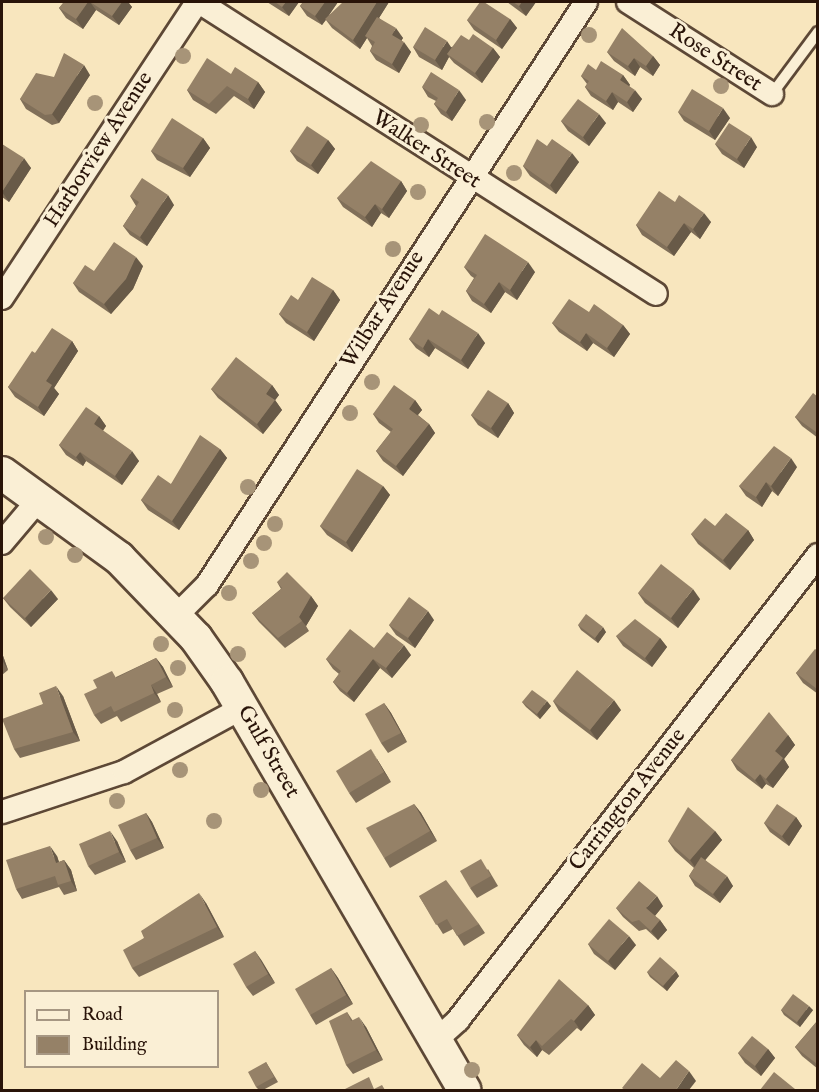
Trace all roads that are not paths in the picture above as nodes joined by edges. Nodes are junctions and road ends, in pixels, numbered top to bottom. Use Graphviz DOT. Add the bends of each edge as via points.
graph roads {
  1 [pos="198,2"];
  2 [pos="586,2"];
  3 [pos="628,2"];
  4 [pos="818,32"];
  5 [pos="772,94"];
  6 [pos="467,177"];
  7 [pos="656,294"];
  8 [pos="2,298"];
  9 [pos="2,473"];
  10 [pos="40,498"];
  11 [pos="2,543"];
  12 [pos="818,555"];
  13 [pos="177,615"];
  14 [pos="242,708"];
  15 [pos="2,812"];
  16 [pos="435,1041"];
  17 [pos="464,1090"];
  1 -- 6 [label="street, Walker Street"];
  1 -- 8 [label="street, Harborview Avenue"];
  2 -- 6 [label="street, Wilbar Avenue"];
  3 -- 5 [label="street, Rose Street"];
  4 -- 5 [label="lane"];
  6 -- 7 [label="street, Walker Street"];
  6 -- 13 [label="street, Wilbar Avenue" via="207,585"];
  9 -- 10 [label="main road, Gulf Street"];
  10 -- 11 [label="street"];
  10 -- 13 [label="main road, Gulf Street" via="119,558"];
  12 -- 16 [label="street, Carrington Avenue" via="458,1020"];
  13 -- 14 [label="main road, Gulf Street"];
  14 -- 15 [label="street" via="124,772"];
  14 -- 16 [label="main road, Gulf Street"];
  16 -- 17 [label="main road, Gulf Street"];
}
